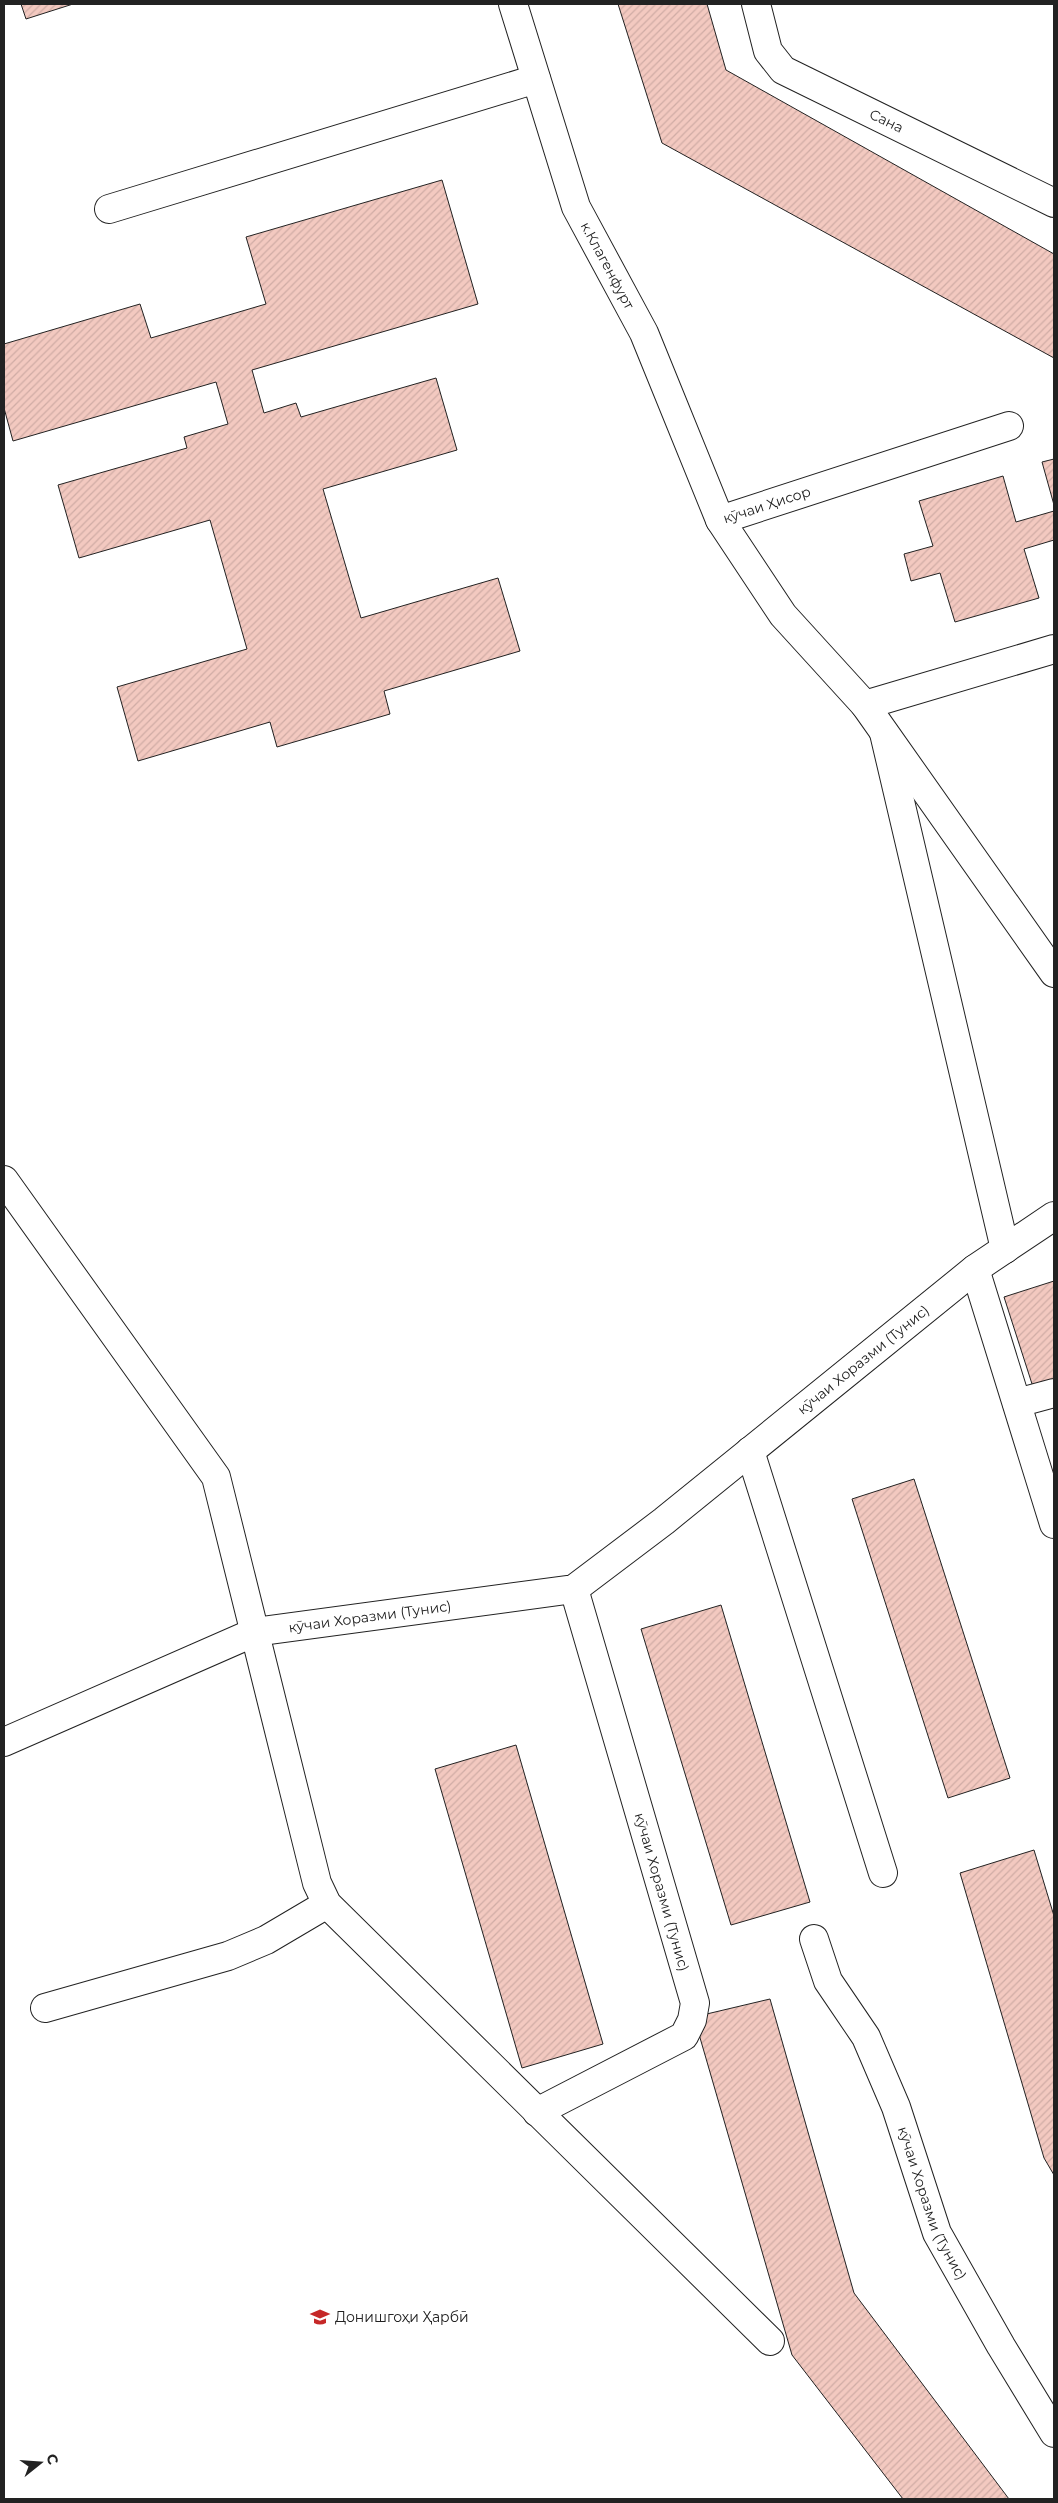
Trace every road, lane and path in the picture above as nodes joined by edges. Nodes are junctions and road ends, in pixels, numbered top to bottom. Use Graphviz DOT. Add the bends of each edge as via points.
graph roads {
  1 [pos="513,4"];
  2 [pos="756,4"];
  3 [pos="536,79"];
  4 [pos="1054,203"];
  5 [pos="109,209"];
  6 [pos="1009,426"];
  7 [pos="720,520"];
  8 [pos="1054,649"];
  9 [pos="865,705"];
  10 [pos="884,733"];
  11 [pos="1054,973"];
  12 [pos="4,1180"];
  13 [pos="1054,1216"];
  14 [pos="1005,1249"];
  15 [pos="975,1270"];
  16 [pos="1054,1392"];
  17 [pos="1017,1403"];
  18 [pos="750,1451"];
  19 [pos="1054,1524"];
  20 [pos="574,1588"];
  21 [pos="255,1632"];
  22 [pos="4,1742"];
  23 [pos="883,1873"];
  24 [pos="327,1904"];
  25 [pos="814,1939"];
  26 [pos="45,2008"];
  27 [pos="537,2112"];
  28 [pos="770,2341"];
  29 [pos="1054,2432"];
  1 -- 3 [label="street, к.Клагенфурт"];
  2 -- 4 [label="street, Сана" via="768,51 783,70"];
  3 -- 5 [label="street"];
  3 -- 7 [label="street, к.Клагенфурт" via="576,208 644,333"];
  6 -- 7 [label="street, кӯчаи Ҳисор"];
  7 -- 9 [label="street, кӯчаи Ҳисор" via="783,615"];
  8 -- 9 [label="street"];
  9 -- 10 [label="street, кӯчаи Ҳисор"];
  10 -- 11 [label="street, кӯчаи Ҳисор"];
  10 -- 14 [label="street"];
  12 -- 21 [label="street" via="216,1477"];
  13 -- 14 [label="street, кӯчаи Хоразми (Тунис)"];
  14 -- 15 [label="street, кӯчаи Хоразми (Тунис)"];
  15 -- 17 [label="street"];
  15 -- 18 [label="street, кӯчаи Хоразми (Тунис)"];
  16 -- 17 [label="street"];
  17 -- 19 [label="street"];
  18 -- 20 [label="street, кӯчаи Хоразми (Тунис)"];
  18 -- 23 [label="street"];
  20 -- 21 [label="street, кӯчаи Хоразми (Тунис)"];
  20 -- 27 [label="street, кӯчаи Хоразми (Тунис)" via="695,2003 692,2020 684,2036"];
  21 -- 22 [label="street, кӯчаи Хоразми (Тунис)"];
  21 -- 24 [label="street" via="317,1883"];
  24 -- 26 [label="street" via="266,1940 228,1956"];
  24 -- 27 [label="street"];
  25 -- 29 [label="street, кӯчаи Хоразми (Тунис)" via="828,1981 866,2038 896,2107 937,2233"];
  27 -- 28 [label="street"];
}
